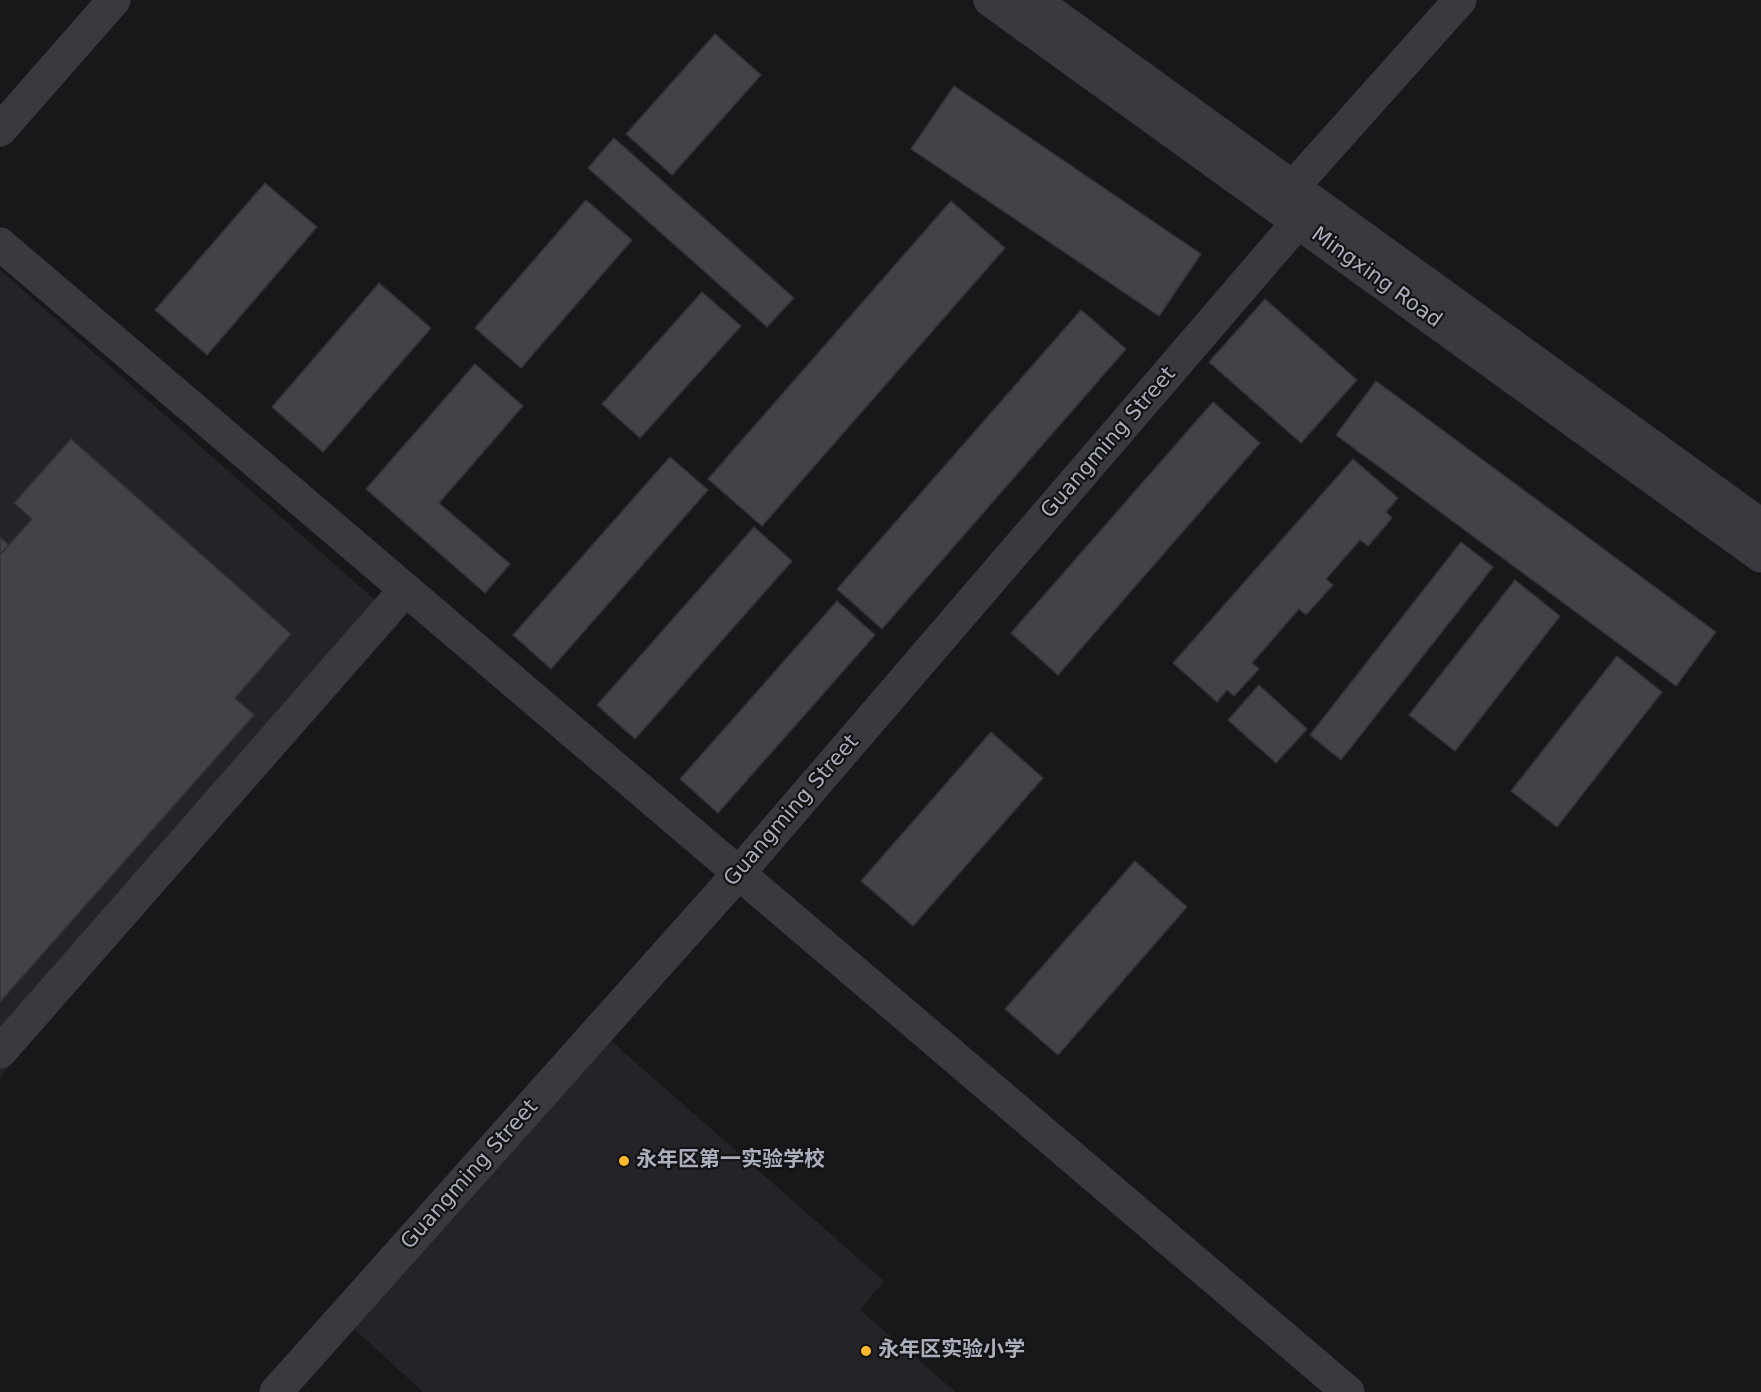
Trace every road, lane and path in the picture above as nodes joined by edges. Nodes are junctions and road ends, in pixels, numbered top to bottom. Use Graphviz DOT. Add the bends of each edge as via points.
graph roads {
  1 [pos="114,0"];
  2 [pos="990,0"];
  3 [pos="1034,0"];
  4 [pos="1460,0"];
  5 [pos="0,130"];
  6 [pos="1293,187"];
  7 [pos="1298,222"];
  8 [pos="0,244"];
  9 [pos="1761,525"];
  10 [pos="1761,556"];
  11 [pos="405,590"];
  12 [pos="738,874"];
  13 [pos="0,1052"];
  14 [pos="1340,1390"];
  15 [pos="276,1392"];
  1 -- 5 [label="street"];
  2 -- 7 [label="street, Mingxing Road"];
  3 -- 6 [label="street, Mingxing Road"];
  4 -- 6 [label="street"];
  6 -- 9 [label="street, Mingxing Road"];
  7 -- 10 [label="street, Mingxing Road"];
  7 -- 12 [label="street, Guangming Street"];
  8 -- 11 [label="street"];
  11 -- 12 [label="street"];
  11 -- 13 [label="street"];
  12 -- 14 [label="street"];
  12 -- 15 [label="street, Guangming Street"];
}
